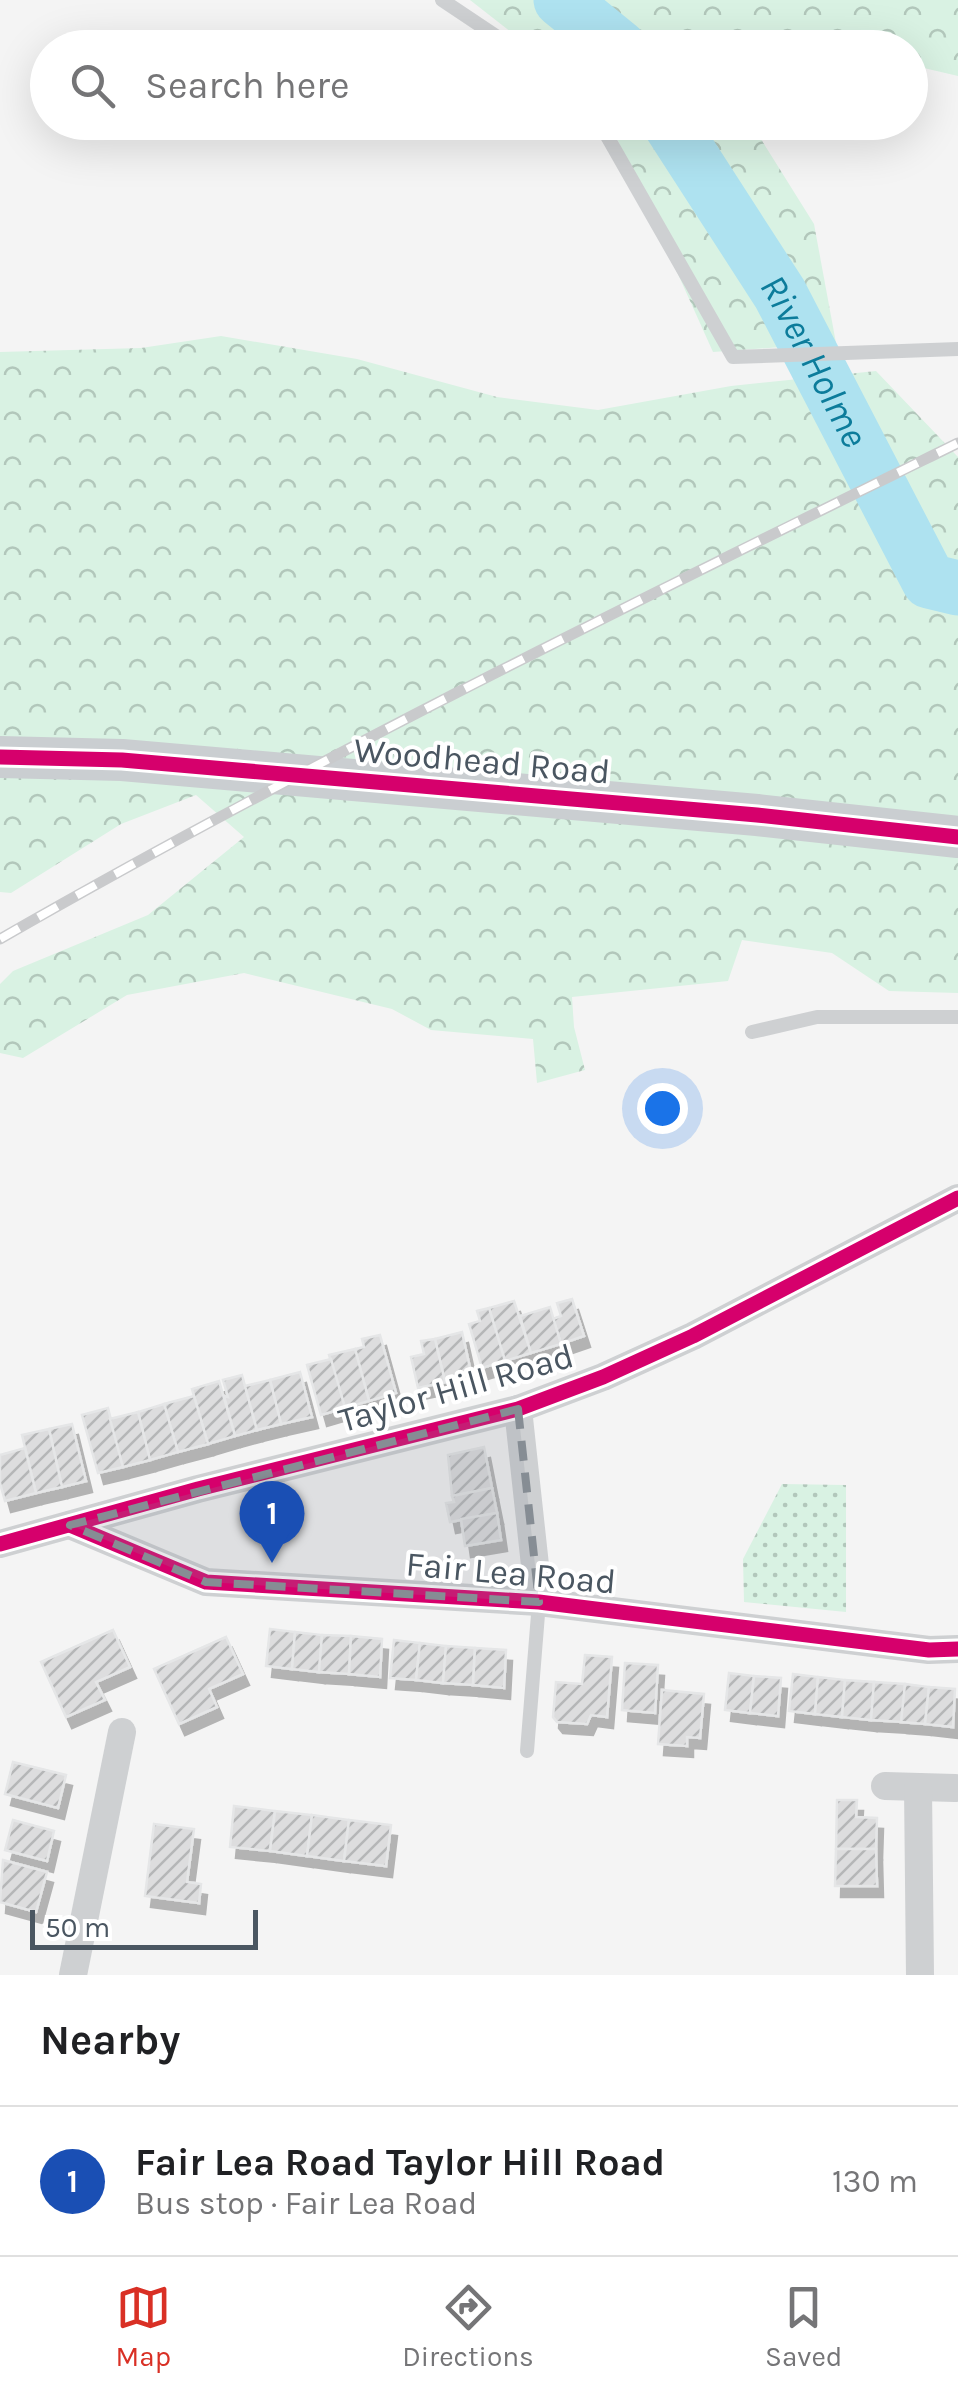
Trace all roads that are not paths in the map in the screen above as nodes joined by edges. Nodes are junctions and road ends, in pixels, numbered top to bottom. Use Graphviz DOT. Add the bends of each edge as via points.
graph roads {
  1 [pos="442,0"];
  2 [pos="487,30"];
  3 [pos="609,140"];
  4 [pos="958,349"];
  5 [pos="0,757"];
  6 [pos="958,836"];
  7 [pos="958,1017"];
  8 [pos="752,1032"];
  9 [pos="958,1198"];
  10 [pos="518,1409"];
  11 [pos="70,1525"];
  12 [pos="0,1544"];
  13 [pos="540,1602"];
  14 [pos="958,1650"];
  15 [pos="122,1732"];
  16 [pos="527,1751"];
  17 [pos="885,1786"];
  18 [pos="918,1787"];
  19 [pos="955,1788"];
  20 [pos="72,1975"];
  21 [pos="920,1975"];
  1 -- 2 [label="lane"];
  3 -- 4 [label="lane" via="733,357"];
  5 -- 6 [label="main road, Woodhead Road" via="122,760"];
  7 -- 8 [label="lane" via="817,1017"];
  9 -- 10 [label="street, Taylor Hill Road" via="693,1336"];
  10 -- 11 [label="street, Taylor Hill Road"];
  10 -- 13 [label="street"];
  11 -- 12 [label="street, Taylor Hill Road"];
  11 -- 13 [label="street, Fair Lea Road" via="206,1582"];
  13 -- 14 [label="street, Fair Lea Road"];
  13 -- 16 [label="lane"];
  15 -- 20 [label="street"];
  17 -- 18 [label="street"];
  18 -- 19 [label="street"];
  18 -- 21 [label="street"];
}
